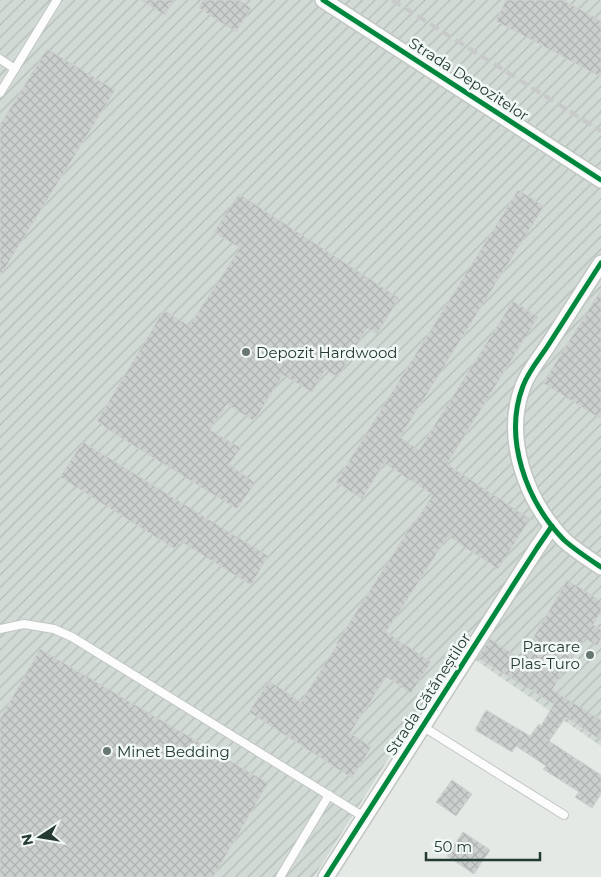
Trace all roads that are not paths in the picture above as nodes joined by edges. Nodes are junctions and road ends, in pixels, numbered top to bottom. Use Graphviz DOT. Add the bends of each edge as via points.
graph roads {
  1 [pos="57,0"];
  2 [pos="323,0"];
  3 [pos="0,59"];
  4 [pos="15,68"];
  5 [pos="0,93"];
  6 [pos="601,180"];
  7 [pos="601,263"];
  8 [pos="552,526"];
  9 [pos="601,567"];
  10 [pos="0,629"];
  11 [pos="422,726"];
  12 [pos="329,795"];
  13 [pos="564,815"];
  14 [pos="364,817"];
  15 [pos="280,877"];
  16 [pos="326,877"];
  1 -- 4 [label="lane"];
  2 -- 6 [label="street, Strada Depozitelor"];
  3 -- 4 [label="lane"];
  4 -- 5 [label="lane"];
  7 -- 8 [label="street" via="523,384 515,409 515,435 522,470"];
  8 -- 9 [label="street"];
  8 -- 11 [label="street, Strada Cătăneștilor"];
  10 -- 12 [label="lane" via="24,624 54,629 72,637"];
  11 -- 13 [label="lane"];
  11 -- 14 [label="street, Strada Cătăneștilor"];
  12 -- 14 [label="lane"];
  12 -- 15 [label="lane"];
  14 -- 16 [label="street, Strada Cătăneștilor"];
}
